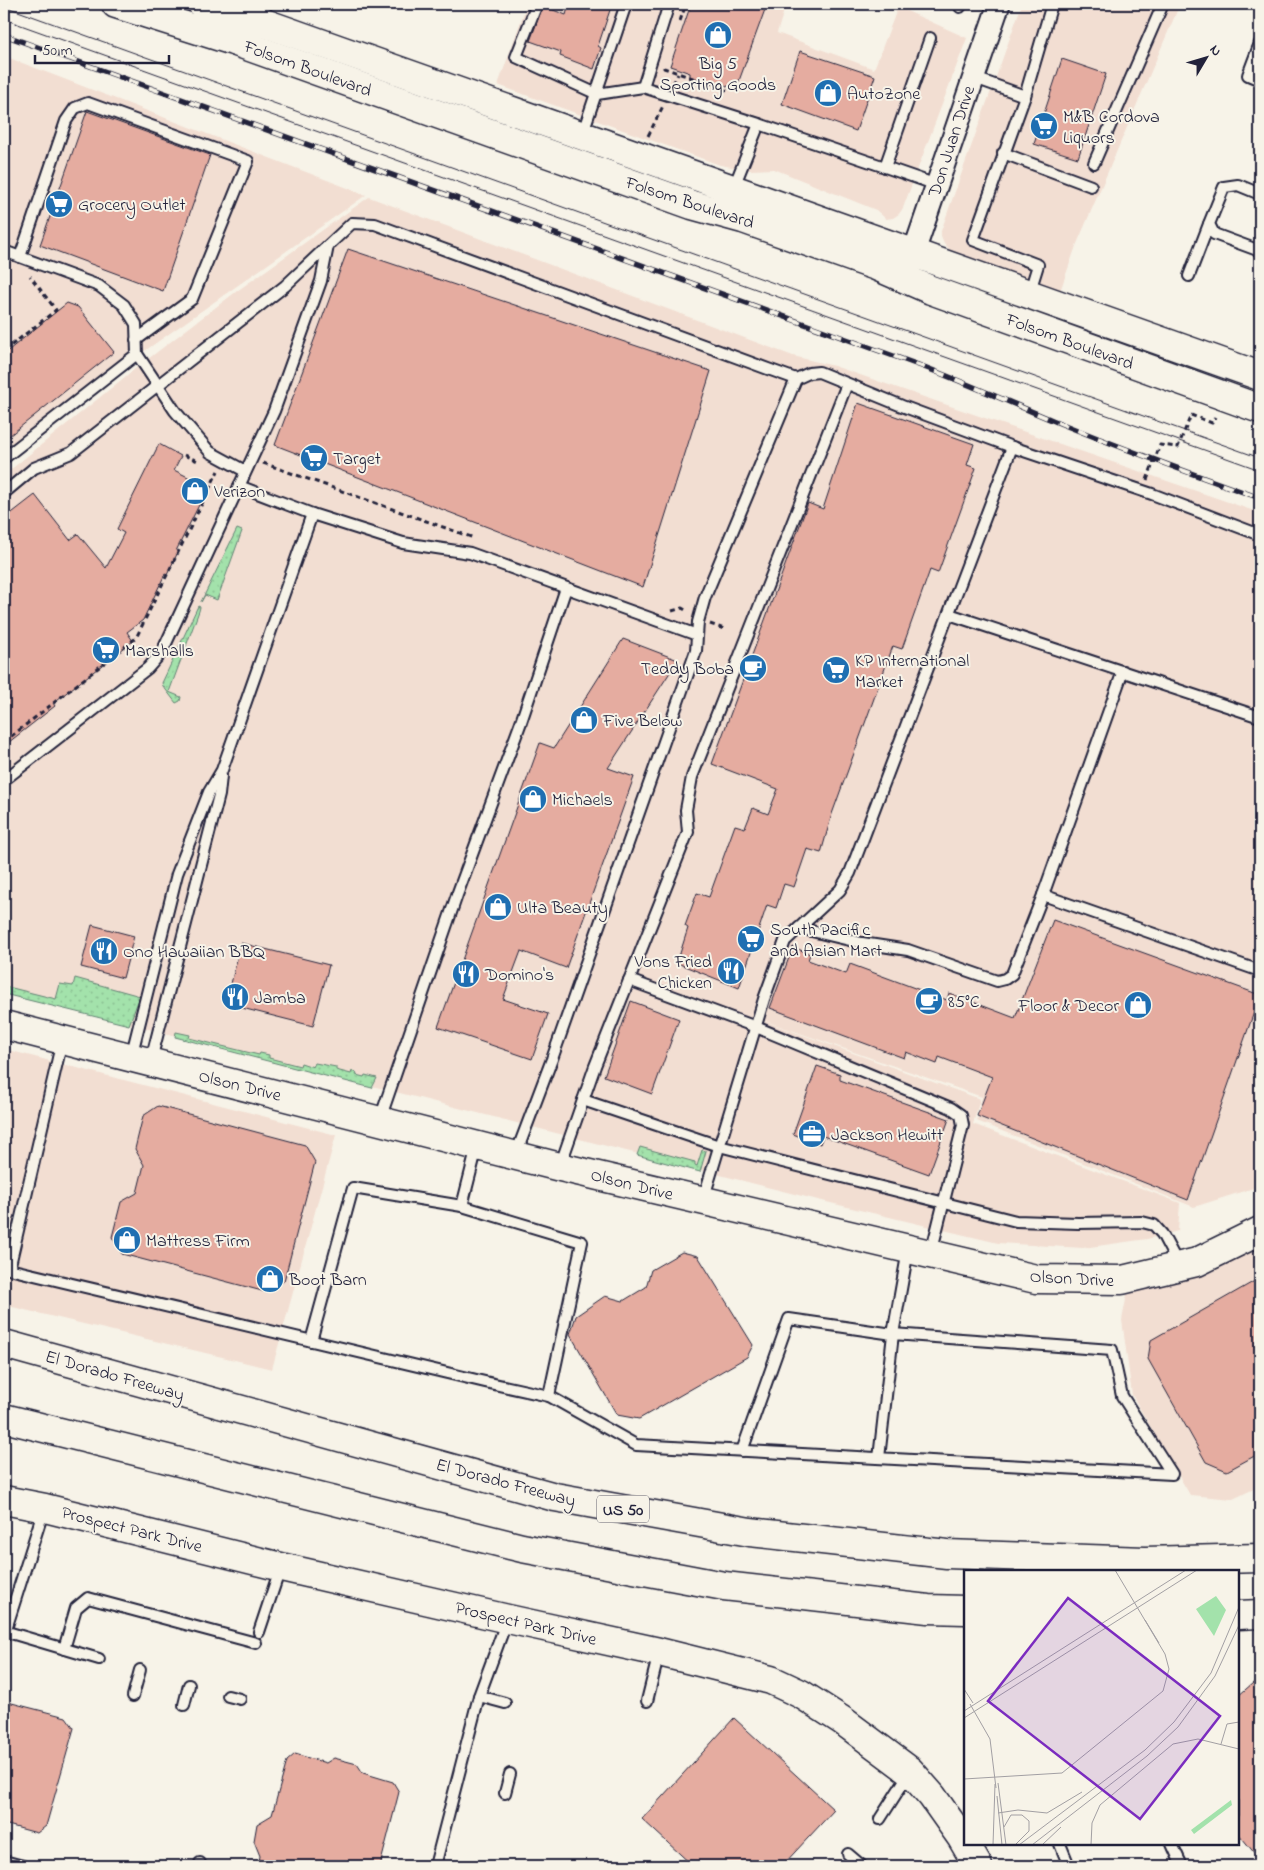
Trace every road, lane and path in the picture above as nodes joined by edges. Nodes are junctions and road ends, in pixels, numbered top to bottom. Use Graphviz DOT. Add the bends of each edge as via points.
graph roads {
  1 [pos="116,4"];
  2 [pos="202,4"];
  3 [pos="537,4"];
  4 [pos="626,4"];
  5 [pos="669,4"];
  6 [pos="686,4"];
  7 [pos="998,4"];
  8 [pos="1052,4"];
  9 [pos="1163,4"];
  10 [pos="263,13"];
  11 [pos="680,22"];
  12 [pos="930,38"];
  13 [pos="1260,43"];
  14 [pos="667,59"];
  15 [pos="972,77"];
  16 [pos="1260,80"];
  17 [pos="643,87"];
  18 [pos="728,91"];
  19 [pos="597,94"];
  20 [pos="1025,96"];
  21 [pos="759,124"];
  22 [pos="582,135"];
  23 [pos="1003,153"];
  24 [pos="1094,163"];
  25 [pos="885,167"];
  26 [pos="937,185"];
  27 [pos="1092,186"];
  28 [pos="733,190"];
  29 [pos="1260,194"];
  30 [pos="1209,224"];
  31 [pos="328,246"];
  32 [pos="4,251"];
  33 [pos="1260,251"];
  34 [pos="913,253"];
  35 [pos="20,257"];
  36 [pos="28,274"];
  37 [pos="1189,276"];
  38 [pos="906,279"];
  39 [pos="1029,294"];
  40 [pos="136,340"];
  41 [pos="1091,349"];
  42 [pos="4,351"];
  43 [pos="137,354"];
  44 [pos="1260,376"];
  45 [pos="796,379"];
  46 [pos="847,384"];
  47 [pos="157,386"];
  48 [pos="1260,392"];
  49 [pos="1260,409"];
  50 [pos="1215,417"];
  51 [pos="1012,447"];
  52 [pos="184,455"];
  53 [pos="4,458"];
  54 [pos="201,462"];
  55 [pos="210,466"];
  56 [pos="246,471"];
  57 [pos="1137,478"];
  58 [pos="238,486"];
  59 [pos="4,493"];
  60 [pos="312,514"];
  61 [pos="1260,535"];
  62 [pos="566,588"];
  63 [pos="949,614"];
  64 [pos="697,635"];
  65 [pos="1123,672"];
  66 [pos="1260,717"];
  67 [pos="4,742"];
  68 [pos="222,770"];
  69 [pos="4,780"];
  70 [pos="1043,895"];
  71 [pos="799,928"];
  72 [pos="1260,971"];
  73 [pos="629,980"];
  74 [pos="756,1027"];
  75 [pos="6,1028"];
  76 [pos="62,1040"];
  77 [pos="141,1060"];
  78 [pos="583,1100"];
  79 [pos="379,1120"];
  80 [pos="478,1146"];
  81 [pos="719,1146"];
  82 [pos="516,1155"];
  83 [pos="560,1166"];
  84 [pos="702,1201"];
  85 [pos="943,1202"];
  86 [pos="462,1206"];
  87 [pos="1260,1230"];
  88 [pos="919,1251"];
  89 [pos="1179,1267"];
  90 [pos="893,1334"];
  91 [pos="311,1341"];
  92 [pos="4,1344"];
  93 [pos="549,1396"];
  94 [pos="4,1418"];
  95 [pos="742,1451"];
  96 [pos="879,1458"];
  97 [pos="4,1500"];
  98 [pos="45,1508"];
  99 [pos="1260,1558"];
  100 [pos="281,1567"];
  101 [pos="964,1610"];
  102 [pos="1260,1614"];
  103 [pos="1239,1615"];
  104 [pos="508,1619"];
  105 [pos="4,1631"];
  106 [pos="259,1632"];
  107 [pos="256,1643"];
  108 [pos="64,1649"];
  109 [pos="659,1652"];
  110 [pos="99,1659"];
  111 [pos="140,1670"];
  112 [pos="189,1685"];
  113 [pos="133,1696"];
  114 [pos="228,1696"];
  115 [pos="479,1696"];
  116 [pos="240,1699"];
  117 [pos="647,1701"];
  118 [pos="504,1703"];
  119 [pos="184,1705"];
  120 [pos="910,1771"];
  121 [pos="510,1774"];
  122 [pos="505,1793"];
  123 [pos="880,1819"];
  124 [pos="964,1845"];
  125 [pos="964,1845"];
  126 [pos="1060,1845"];
  127 [pos="1172,1845"];
  128 [pos="848,1854"];
  129 [pos="4,1861"];
  130 [pos="861,1865"];
  131 [pos="23,1866"];
  132 [pos="435,1866"];
  133 [pos="978,1866"];
  134 [pos="1069,1866"];
  135 [pos="1182,1866"];
  1 -- 38 [label="main road, Folsom Boulevard" via="233,41 692,205 787,234"];
  2 -- 10 [label="main road, Folsom Boulevard"];
  3 -- 19 [label="lane" via="516,57"];
  4 -- 19 [label="lane"];
  5 -- 17 [label="lane"];
  6 -- 11 [label="path"];
  7 -- 15 [label="street, Don Juan Drive"];
  8 -- 20 [label="lane"];
  9 -- 24 [label="lane"];
  10 -- 22 [label="main road, Folsom Boulevard"];
  12 -- 25 [label="lane"];
  13 -- 16 [label="lane" via="1248,75"];
  14 -- 18 [label="path" via="664,68"];
  15 -- 20 [label="lane"];
  15 -- 26 [label="street, Don Juan Drive"];
  17 -- 19 [label="lane"];
  17 -- 21 [label="lane"];
  19 -- 22 [label="lane"];
  20 -- 23 [label="lane"];
  21 -- 25 [label="lane"];
  21 -- 28 [label="lane"];
  22 -- 28 [label="main road, Folsom Boulevard"];
  23 -- 27 [label="lane"];
  23 -- 39 [label="lane" via="972,240 1038,265"];
  25 -- 26 [label="lane"];
  26 -- 34 [label="street, Don Juan Drive"];
  28 -- 34 [label="main road, Folsom Boulevard"];
  29 -- 30 [label="lane" via="1238,185 1224,187"];
  30 -- 33 [label="lane" via="1214,234"];
  30 -- 37 [label="lane"];
  31 -- 45 [label="lane" via="352,224 375,224"];
  31 -- 47 [label="lane" via="285,286"];
  31 -- 56 [label="lane" via="321,281 280,392"];
  32 -- 35 [label="lane"];
  34 -- 38 [label="street, Don Juan Drive"];
  34 -- 39 [label="main road, Folsom Boulevard"];
  35 -- 40 [label="lane" via="99,286 124,305 136,324"];
  35 -- 40 [label="lane" via="66,121 75,108 88,103 248,161 192,299"];
  36 -- 42 [label="path" via="56,310"];
  38 -- 41 [label="main road, Folsom Boulevard"];
  39 -- 44 [label="main road, Folsom Boulevard"];
  40 -- 43 [label="lane"];
  41 -- 48 [label="main road" via="1109,340 1255,393"];
  41 -- 49 [label="main road, Folsom Boulevard"];
  43 -- 47 [label="lane"];
  43 -- 53 [label="lane"];
  45 -- 46 [label="lane" via="819,372"];
  45 -- 64 [label="lane" via="705,597"];
  46 -- 51 [label="lane"];
  46 -- 73 [label="lane" via="692,777 686,810 688,832"];
  47 -- 56 [label="lane" via="210,452"];
  47 -- 59 [label="lane" via="71,453 34,468"];
  50 -- 57 [label="path" via="1212,423 1191,415 1178,446 1160,445 1147,481"];
  51 -- 61 [label="lane" via="1152,494"];
  51 -- 63 [label="lane"];
  52 -- 54 [label="path"];
  55 -- 67 [label="path" via="218,470 136,638"];
  56 -- 58 [label="lane"];
  58 -- 60 [label="lane"];
  58 -- 69 [label="lane" via="162,652 148,668"];
  60 -- 62 [label="lane" via="403,543 470,553"];
  60 -- 68 [label="lane"];
  62 -- 64 [label="lane"];
  62 -- 79 [label="lane" via="522,722"];
  63 -- 65 [label="lane"];
  63 -- 71 [label="lane" via="850,872 840,890"];
  64 -- 82 [label="lane" via="696,651"];
  65 -- 66 [label="lane"];
  65 -- 70 [label="lane"];
  68 -- 77 [label="lane" via="219,795"];
  68 -- 77 [label="lane" via="209,792 177,874"];
  70 -- 71 [label="lane" via="1012,974 997,981 908,950"];
  70 -- 72 [label="lane"];
  71 -- 74 [label="lane" via="785,941"];
  73 -- 74 [label="lane"];
  73 -- 78 [label="lane"];
  74 -- 81 [label="lane"];
  74 -- 85 [label="lane" via="952,1108 962,1115 963,1126"];
  75 -- 76 [label="main road, Olson Drive"];
  76 -- 77 [label="main road, Olson Drive"];
  76 -- 91 [label="lane" via="9,1269"];
  77 -- 79 [label="main road, Olson Drive"];
  78 -- 81 [label="lane"];
  78 -- 83 [label="lane"];
  79 -- 80 [label="main road, Olson Drive"];
  80 -- 82 [label="main road, Olson Drive"];
  80 -- 86 [label="lane"];
  81 -- 84 [label="lane"];
  81 -- 85 [label="lane"];
  82 -- 83 [label="main road, Olson Drive"];
  83 -- 84 [label="main road, Olson Drive"];
  84 -- 88 [label="main road, Olson Drive"];
  85 -- 88 [label="lane"];
  85 -- 89 [label="lane" via="1016,1221 1142,1222 1154,1225"];
  86 -- 91 [label="lane" via="353,1188"];
  86 -- 93 [label="lane" via="582,1242"];
  87 -- 89 [label="main road, Olson Drive" via="1197,1262"];
  88 -- 89 [label="main road, Olson Drive" via="1036,1279 1122,1280"];
  88 -- 90 [label="lane"];
  90 -- 95 [label="lane" via="789,1319"];
  90 -- 96 [label="lane"];
  90 -- 96 [label="lane" via="1112,1350 1122,1396 1172,1474"];
  91 -- 93 [label="lane"];
  92 -- 99 [label="main road, El Dorado Freeway / US 50" via="555,1497 750,1532 948,1554 1145,1561"];
  93 -- 95 [label="lane" via="636,1445"];
  94 -- 101 [label="main road" via="522,1548 724,1586 928,1609"];
  95 -- 96 [label="lane"];
  97 -- 98 [label="main road, Prospect Park Drive"];
  98 -- 100 [label="main road, Prospect Park Drive"];
  98 -- 105 [label="lane"];
  100 -- 104 [label="main road, Prospect Park Drive"];
  100 -- 106 [label="lane"];
  102 -- 103 [label="main road"];
  104 -- 109 [label="main road, Prospect Park Drive"];
  104 -- 115 [label="lane"];
  105 -- 108 [label="lane"];
  107 -- 108 [label="lane" via="88,1598 76,1608"];
  108 -- 110 [label="lane"];
  109 -- 117 [label="lane"];
  109 -- 120 [label="main road, Prospect Park Drive" via="771,1680 843,1721"];
  111 -- 113 [label="lane"];
  112 -- 119 [label="lane"];
  114 -- 116 [label="lane"];
  115 -- 118 [label="lane"];
  115 -- 132 [label="lane"];
  120 -- 123 [label="lane"];
  120 -- 125 [label="main road, Prospect Park Drive"];
  121 -- 122 [label="lane"];
  124 -- 133 [label="main road, Prospect Park Drive"];
  126 -- 134 [label="lane"];
  127 -- 135 [label="lane"];
  128 -- 130 [label="lane"];
  129 -- 131 [label="lane"];
}
